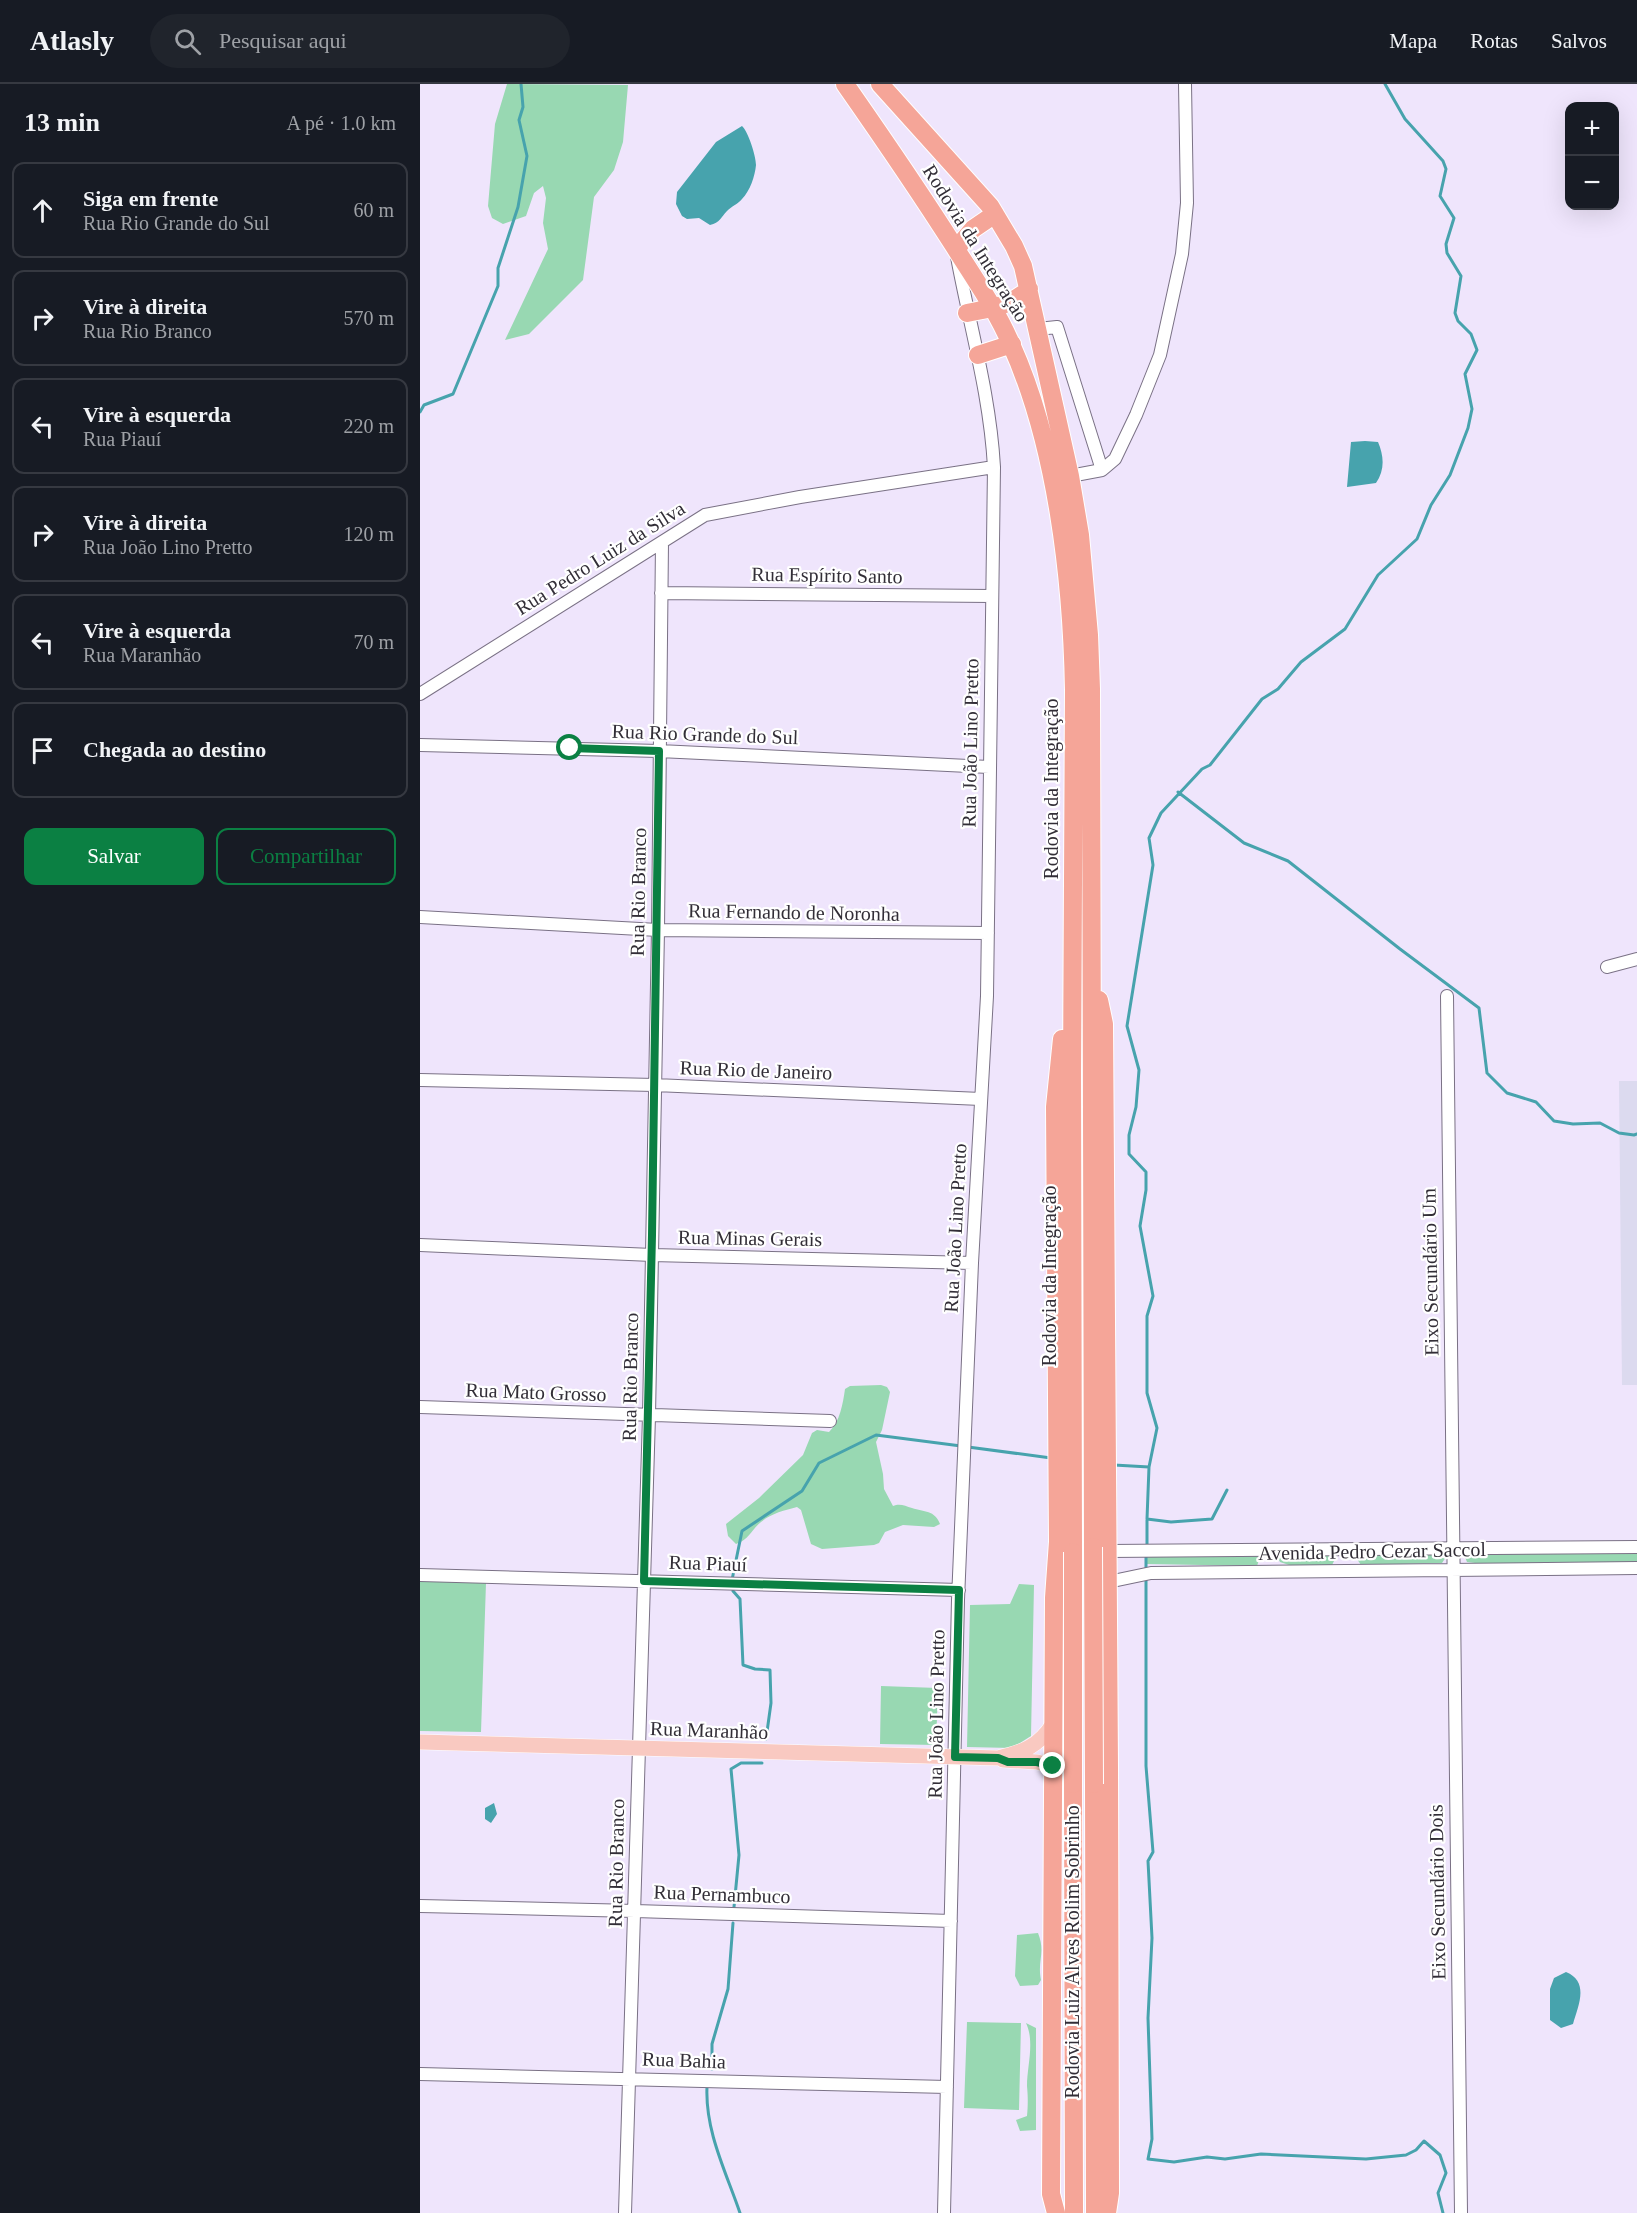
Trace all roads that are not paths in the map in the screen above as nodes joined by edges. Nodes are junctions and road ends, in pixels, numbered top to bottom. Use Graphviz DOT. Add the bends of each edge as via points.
graph roads {
  1 [pos="845,84"];
  2 [pos="880,84"];
  3 [pos="1185,84"];
  4 [pos="995,214"];
  5 [pos="956,249"];
  6 [pos="1029,289"];
  7 [pos="993,308"];
  8 [pos="968,313"];
  9 [pos="1038,328"];
  10 [pos="1012,344"];
  11 [pos="978,355"];
  12 [pos="994,467"];
  13 [pos="1102,470"];
  14 [pos="1070,476"];
  15 [pos="662,542"];
  16 [pos="661,593"];
  17 [pos="992,597"];
  18 [pos="420,694"];
  19 [pos="420,745"];
  20 [pos="659,751"];
  21 [pos="989,767"];
  22 [pos="420,917"];
  23 [pos="658,930"];
  24 [pos="988,933"];
  25 [pos="1637,959"];
  26 [pos="1083,963"];
  27 [pos="1607,967"];
  28 [pos="1447,996"];
  29 [pos="420,1080"];
  30 [pos="655,1085"];
  31 [pos="981,1099"];
  32 [pos="420,1245"];
  33 [pos="652,1255"];
  34 [pos="972,1263"];
  35 [pos="420,1407"];
  36 [pos="649,1416"];
  37 [pos="831,1421"];
  38 [pos="1637,1547"];
  39 [pos="1453,1548"];
  40 [pos="1100,1549"];
  41 [pos="1064,1556"];
  42 [pos="1637,1568"];
  43 [pos="1453,1570"];
  44 [pos="420,1575"];
  45 [pos="644,1581"];
  46 [pos="1108,1582"];
  47 [pos="959,1590"];
  48 [pos="1053,1724"];
  49 [pos="420,1742"];
  50 [pos="638,1749"];
  51 [pos="955,1757"];
  52 [pos="998,1758"];
  53 [pos="1053,1766"];
  54 [pos="1109,1767"];
  55 [pos="420,1906"];
  56 [pos="635,1911"];
  57 [pos="951,1921"];
  58 [pos="420,2073"];
  59 [pos="630,2079"];
  60 [pos="947,2087"];
  61 [pos="625,2213"];
  62 [pos="944,2213"];
  63 [pos="1056,2213"];
  64 [pos="1074,2213"];
  65 [pos="1095,2213"];
  66 [pos="1107,2213"];
  67 [pos="1461,2213"];
  1 -- 5 [label="highway, Rodovia da Integração"];
  2 -- 4 [label="highway, Rodovia da Integração"];
  3 -- 13 [label="street" via="1187,203 1171,312 1160,355 1136,415 1114,459"];
  4 -- 5 [label="highway" via="973,229"];
  4 -- 6 [label="highway, Rodovia da Integração" via="1014,246"];
  5 -- 7 [label="highway, Rodovia da Integração"];
  5 -- 8 [label="street, Rua João Lino Pretto"];
  6 -- 7 [label="highway" via="1013,302"];
  6 -- 9 [label="highway, Rodovia da Integração"];
  7 -- 8 [label="highway"];
  7 -- 10 [label="highway, Rodovia da Integração"];
  8 -- 11 [label="street, Rua João Lino Pretto"];
  9 -- 13 [label="street" via="1057,327"];
  9 -- 14 [label="highway, Rodovia da Integração"];
  10 -- 11 [label="highway"];
  10 -- 26 [label="highway, Rodovia da Integração" via="1035,406 1063,542 1073,640"];
  11 -- 12 [label="street, Rua João Lino Pretto" via="987,395"];
  12 -- 15 [label="street, Rua Pedro Luiz da Silva" via="705,515"];
  12 -- 17 [label="street, Rua João Lino Pretto"];
  13 -- 14 [label="street"];
  14 -- 26 [label="highway, Rodovia da Integração" via="1080,535 1091,689"];
  15 -- 16 [label="street, Rua Rio Branco"];
  15 -- 18 [label="street, Rua Pedro Luiz da Silva"];
  16 -- 17 [label="street, Rua Espírito Santo"];
  16 -- 20 [label="street, Rua Rio Branco"];
  17 -- 21 [label="street, Rua João Lino Pretto"];
  19 -- 20 [label="street, Rua Rio Grande do Sul"];
  20 -- 21 [label="street, Rua Rio Grande do Sul"];
  20 -- 23 [label="street, Rua Rio Branco"];
  21 -- 24 [label="street, Rua João Lino Pretto"];
  22 -- 23 [label="street, Rua Fernando de Noronha"];
  23 -- 24 [label="street, Rua Fernando de Noronha"];
  23 -- 30 [label="street, Rua Rio Branco"];
  24 -- 31 [label="street, Rua João Lino Pretto"];
  25 -- 27 [label="street"];
  26 -- 40 [label="highway, Rodovia da Integração"];
  26 -- 41 [label="highway, Rodovia da Integração" via="1072,1074"];
  28 -- 39 [label="street, Eixo Secundário Um"];
  29 -- 30 [label="street, Rua Rio de Janeiro"];
  30 -- 31 [label="street, Rua Rio de Janeiro"];
  30 -- 33 [label="street, Rua Rio Branco"];
  31 -- 34 [label="street, Rua João Lino Pretto"];
  32 -- 33 [label="street, Rua Minas Gerais"];
  33 -- 34 [label="street, Rua Minas Gerais"];
  33 -- 36 [label="street, Rua Rio Branco"];
  34 -- 47 [label="street, Rua João Lino Pretto"];
  35 -- 36 [label="street, Rua Mato Grosso"];
  36 -- 37 [label="street, Rua Mato Grosso"];
  36 -- 45 [label="street, Rua Rio Branco"];
  38 -- 39 [label="street, Avenida Pedro Cezar Saccol"];
  39 -- 40 [label="street, Avenida Pedro Cezar Saccol"];
  39 -- 43 [label="street, Eixo Secundário Um"];
  40 -- 41 [label="highway"];
  40 -- 46 [label="highway"];
  40 -- 65 [label="highway, Rodovia Luiz Alves Rolim Sobrinho, bridge" via="1094,1784"];
  41 -- 48 [label="highway" via="1054,1598"];
  41 -- 64 [label="highway, Rodovia Luiz Alves Rolim Sobrinho, bridge" via="1073,1784"];
  42 -- 43 [label="street, Avenida Pedro Cezar Saccol"];
  43 -- 46 [label="street, Avenida Pedro Cezar Saccol" via="1151,1573"];
  43 -- 67 [label="street, Eixo Secundário Dois"];
  44 -- 45 [label="street, Rua Piauí"];
  45 -- 47 [label="street, Rua Piauí"];
  45 -- 50 [label="street, Rua Rio Branco"];
  46 -- 54 [label="highway"];
  47 -- 51 [label="street, Rua João Lino Pretto"];
  48 -- 52 [label="main road, Rua Maranhão" via="1044,1738 1029,1748"];
  48 -- 53 [label="highway"];
  49 -- 50 [label="main road, Rua Maranhão"];
  50 -- 51 [label="main road, Rua Maranhão"];
  50 -- 56 [label="street, Rua Rio Branco"];
  51 -- 52 [label="main road, Rua Maranhão"];
  51 -- 57 [label="street, Rua João Lino Pretto"];
  52 -- 53 [label="main road, Rua Maranhão"];
  53 -- 54 [label="highway"];
  53 -- 63 [label="highway" via="1051,2194"];
  54 -- 66 [label="highway"];
  55 -- 56 [label="street, Rua Pernambuco"];
  56 -- 57 [label="street, Rua Pernambuco"];
  56 -- 59 [label="street, Rua Rio Branco"];
  57 -- 60 [label="street, Rua João Lino Pretto"];
  58 -- 59 [label="street, Rua Bahia"];
  59 -- 60 [label="street, Rua Bahia"];
  59 -- 61 [label="street, Rua Rio Branco"];
  60 -- 62 [label="street, Rua João Lino Pretto"];
}
